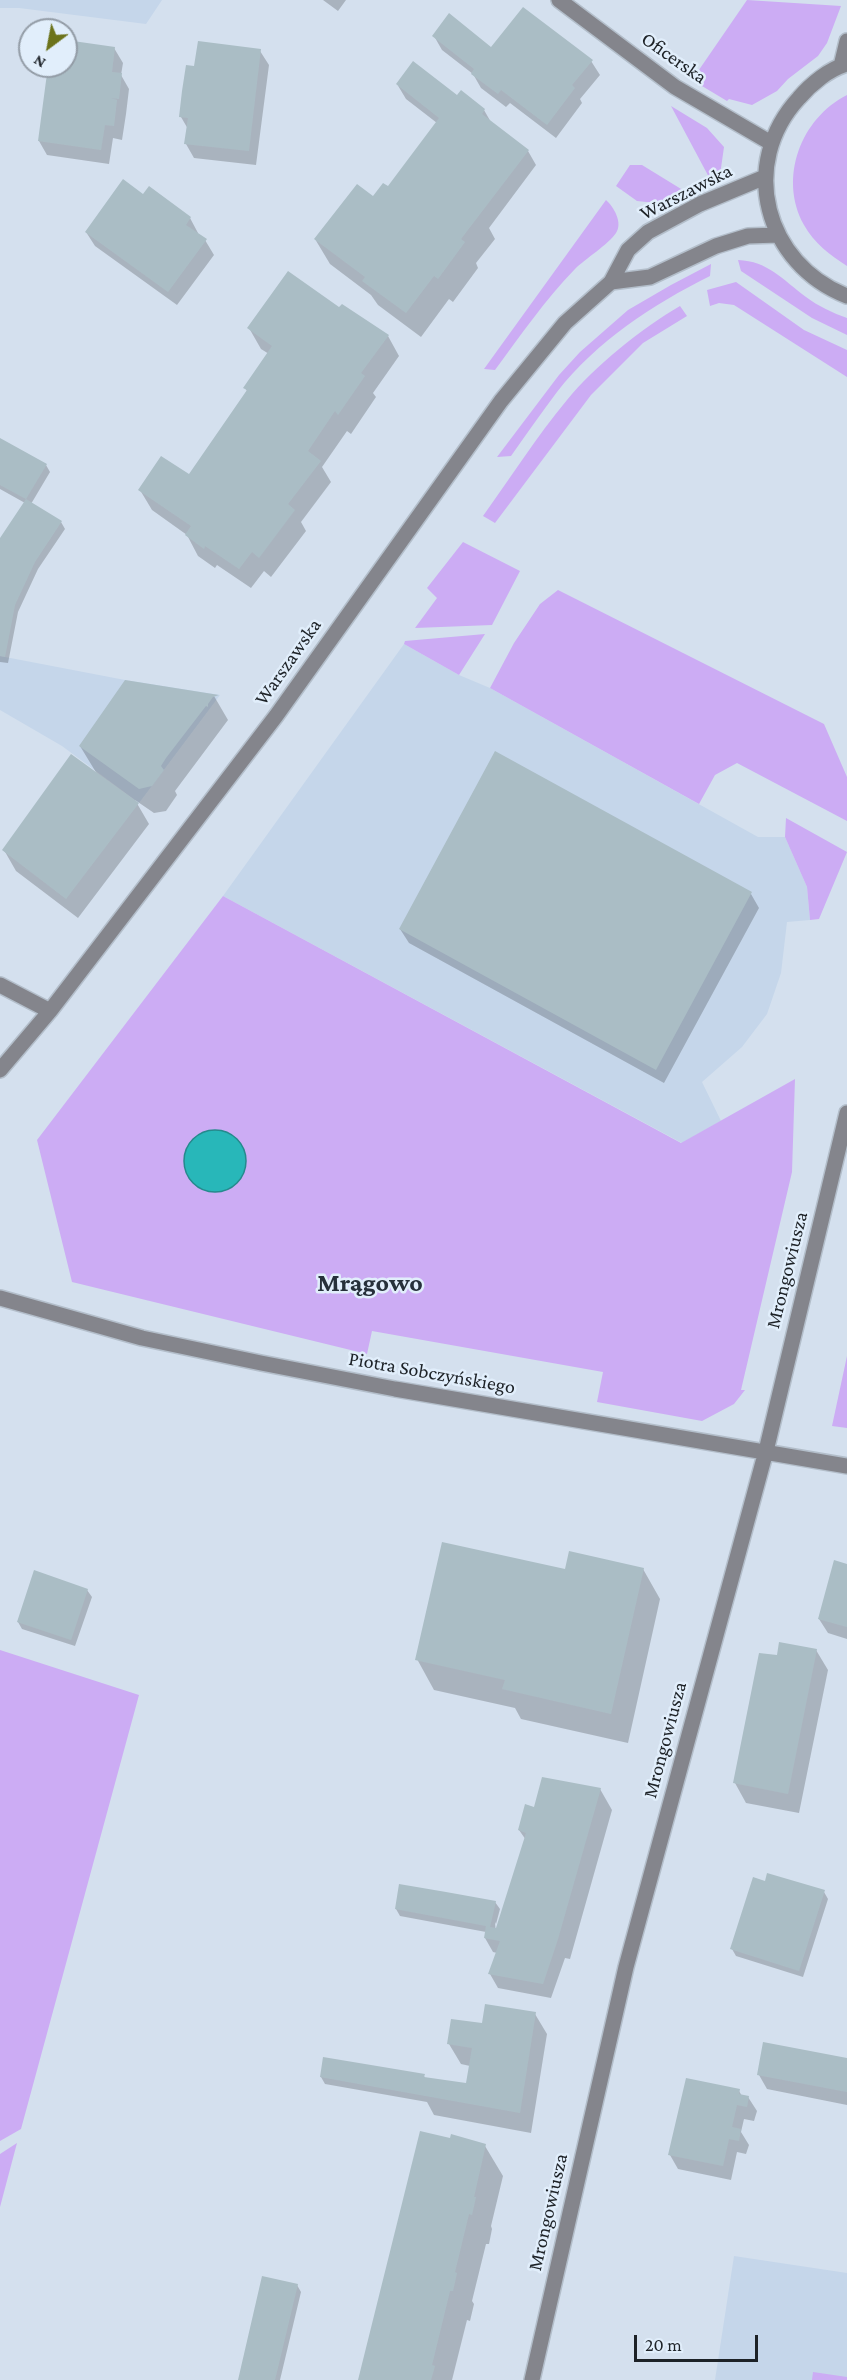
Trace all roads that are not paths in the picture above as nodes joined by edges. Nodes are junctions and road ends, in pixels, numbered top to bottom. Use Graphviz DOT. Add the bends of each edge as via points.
graph roads {
  1 [pos="559,0"];
  2 [pos="847,41"];
  3 [pos="844,65"];
  4 [pos="771,143"];
  5 [pos="765,177"];
  6 [pos="778,235"];
  7 [pos="611,282"];
  8 [pos="847,296"];
  9 [pos="0,985"];
  10 [pos="50,1011"];
  11 [pos="0,1070"];
  12 [pos="847,1113"];
  13 [pos="0,1288"];
  14 [pos="7,1300"];
  15 [pos="766,1451"];
  16 [pos="847,1466"];
  17 [pos="532,2380"];
  1 -- 4 [label="street, Oficerska" via="675,87"];
  2 -- 3 [label="street"];
  3 -- 4 [label="street" via="811,84 787,111"];
  4 -- 5 [label="street"];
  5 -- 6 [label="street" via="768,207"];
  5 -- 7 [label="street, Warszawska" via="699,204 648,232 628,250"];
  6 -- 7 [label="street" via="748,236 716,246 650,277"];
  6 -- 8 [label="street" via="799,265 828,289"];
  7 -- 10 [label="street, Warszawska" via="565,323 501,401 276,716"];
  9 -- 10 [label="street"];
  10 -- 11 [label="street, Warszawska"];
  12 -- 15 [label="street, Mrongowiusza"];
  13 -- 14 [label="street, Piotra Sobczyńskiego"];
  14 -- 15 [label="street, Piotra Sobczyńskiego" via="142,1338 261,1363"];
  15 -- 16 [label="street, Piotra Sobczyńskiego"];
  15 -- 17 [label="street, Mrongowiusza" via="629,1956"];
}
